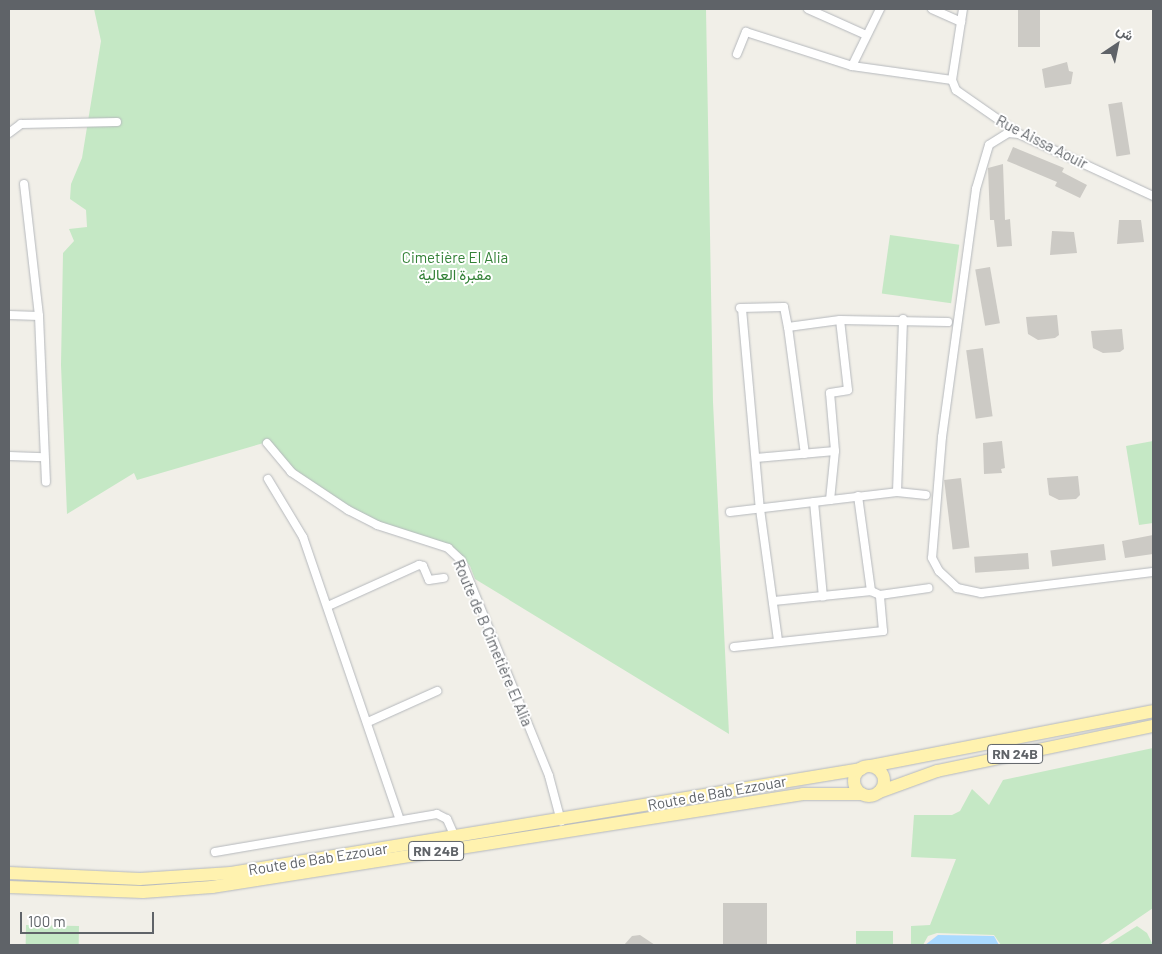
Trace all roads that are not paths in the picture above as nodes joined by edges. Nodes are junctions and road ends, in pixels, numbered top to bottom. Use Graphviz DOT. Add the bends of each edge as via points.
graph roads {
  1 [pos="808,9"];
  2 [pos="880,9"];
  3 [pos="932,9"];
  4 [pos="963,9"];
  5 [pos="960,22"];
  6 [pos="866,35"];
  7 [pos="737,54"];
  8 [pos="852,66"];
  9 [pos="952,80"];
  10 [pos="117,122"];
  11 [pos="9,133"];
  12 [pos="1019,134"];
  13 [pos="24,184"];
  14 [pos="1153,196"];
  15 [pos="9,315"];
  16 [pos="39,316"];
  17 [pos="903,318"];
  18 [pos="840,320"];
  19 [pos="948,322"];
  20 [pos="788,327"];
  21 [pos="267,443"];
  22 [pos="835,451"];
  23 [pos="805,454"];
  24 [pos="9,456"];
  25 [pos="44,457"];
  26 [pos="756,458"];
  27 [pos="268,479"];
  28 [pos="46,482"];
  29 [pos="897,492"];
  30 [pos="926,495"];
  31 [pos="858,496"];
  32 [pos="830,500"];
  33 [pos="814,502"];
  34 [pos="760,508"];
  35 [pos="730,512"];
  36 [pos="1153,572"];
  37 [pos="444,578"];
  38 [pos="928,588"];
  39 [pos="871,591"];
  40 [pos="880,595"];
  41 [pos="823,597"];
  42 [pos="774,602"];
  43 [pos="328,606"];
  44 [pos="778,642"];
  45 [pos="734,647"];
  46 [pos="437,691"];
  47 [pos="1153,711"];
  48 [pos="368,722"];
  49 [pos="1153,726"];
  50 [pos="866,767"];
  51 [pos="879,792"];
  52 [pos="862,794"];
  53 [pos="638,813"];
  54 [pos="400,820"];
  55 [pos="562,825"];
  56 [pos="455,837"];
  57 [pos="216,852"];
  58 [pos="9,873"];
  59 [pos="9,887"];
  1 -- 6 [label="street"];
  2 -- 6 [label="street"];
  3 -- 5 [label="street"];
  4 -- 5 [label="street"];
  5 -- 9 [label="street"];
  6 -- 8 [label="street"];
  7 -- 8 [label="street" via="746,32"];
  8 -- 9 [label="street"];
  9 -- 12 [label="street, Rue Aissa Aouir" via="963,96"];
  10 -- 11 [label="street" via="21,124"];
  12 -- 14 [label="street, Rue Aissa Aouir"];
  12 -- 36 [label="street" via="1008,133 989,145 976,189 942,437 932,558 949,581 968,592"];
  13 -- 16 [label="street"];
  15 -- 16 [label="street"];
  16 -- 25 [label="street"];
  17 -- 18 [label="street"];
  17 -- 19 [label="street"];
  17 -- 29 [label="street"];
  18 -- 20 [label="street"];
  18 -- 22 [label="street" via="848,390 830,393"];
  20 -- 23 [label="street"];
  20 -- 26 [label="street" via="784,307 741,308"];
  21 -- 55 [label="street, Route de B Cimetière El Alia" via="291,472 348,510 377,525 448,548 461,560 549,776"];
  22 -- 23 [label="street"];
  22 -- 32 [label="street"];
  23 -- 26 [label="street"];
  24 -- 25 [label="street"];
  25 -- 28 [label="street"];
  26 -- 34 [label="street"];
  27 -- 43 [label="street" via="303,537"];
  29 -- 30 [label="street"];
  29 -- 31 [label="street"];
  31 -- 32 [label="street"];
  31 -- 39 [label="street"];
  32 -- 33 [label="street"];
  33 -- 34 [label="street"];
  33 -- 41 [label="street"];
  34 -- 35 [label="street"];
  34 -- 42 [label="street"];
  37 -- 43 [label="street" via="429,580 423,566 419,565"];
  38 -- 40 [label="street"];
  39 -- 40 [label="street"];
  39 -- 41 [label="street"];
  40 -- 44 [label="street" via="883,631"];
  41 -- 42 [label="street"];
  42 -- 44 [label="street"];
  43 -- 48 [label="street"];
  44 -- 45 [label="street"];
  46 -- 48 [label="street"];
  47 -- 50 [label="main road, Route de Bab Ezzouar"];
  48 -- 54 [label="street"];
  49 -- 51 [label="main road, RN 24B" via="937,771"];
  50 -- 51 [label="main road" via="884,776"];
  50 -- 52 [label="main road" via="855,784"];
  50 -- 53 [label="main road, Route de Bab Ezzouar"];
  51 -- 52 [label="main road, Route de Bab Ezzouar"];
  52 -- 53 [label="main road, Route de Bab Ezzouar / RN 24B" via="812,793"];
  53 -- 55 [label="main road, Route de Bab Ezzouar / RN 24B"];
  54 -- 56 [label="street" via="442,815"];
  54 -- 57 [label="street"];
  55 -- 56 [label="main road, Route de Bab Ezzouar"];
  55 -- 59 [label="main road, Route de Bab Ezzouar / RN 24B" via="204,888 143,892"];
  56 -- 58 [label="main road, Route de Bab Ezzouar" via="185,878"];
}
